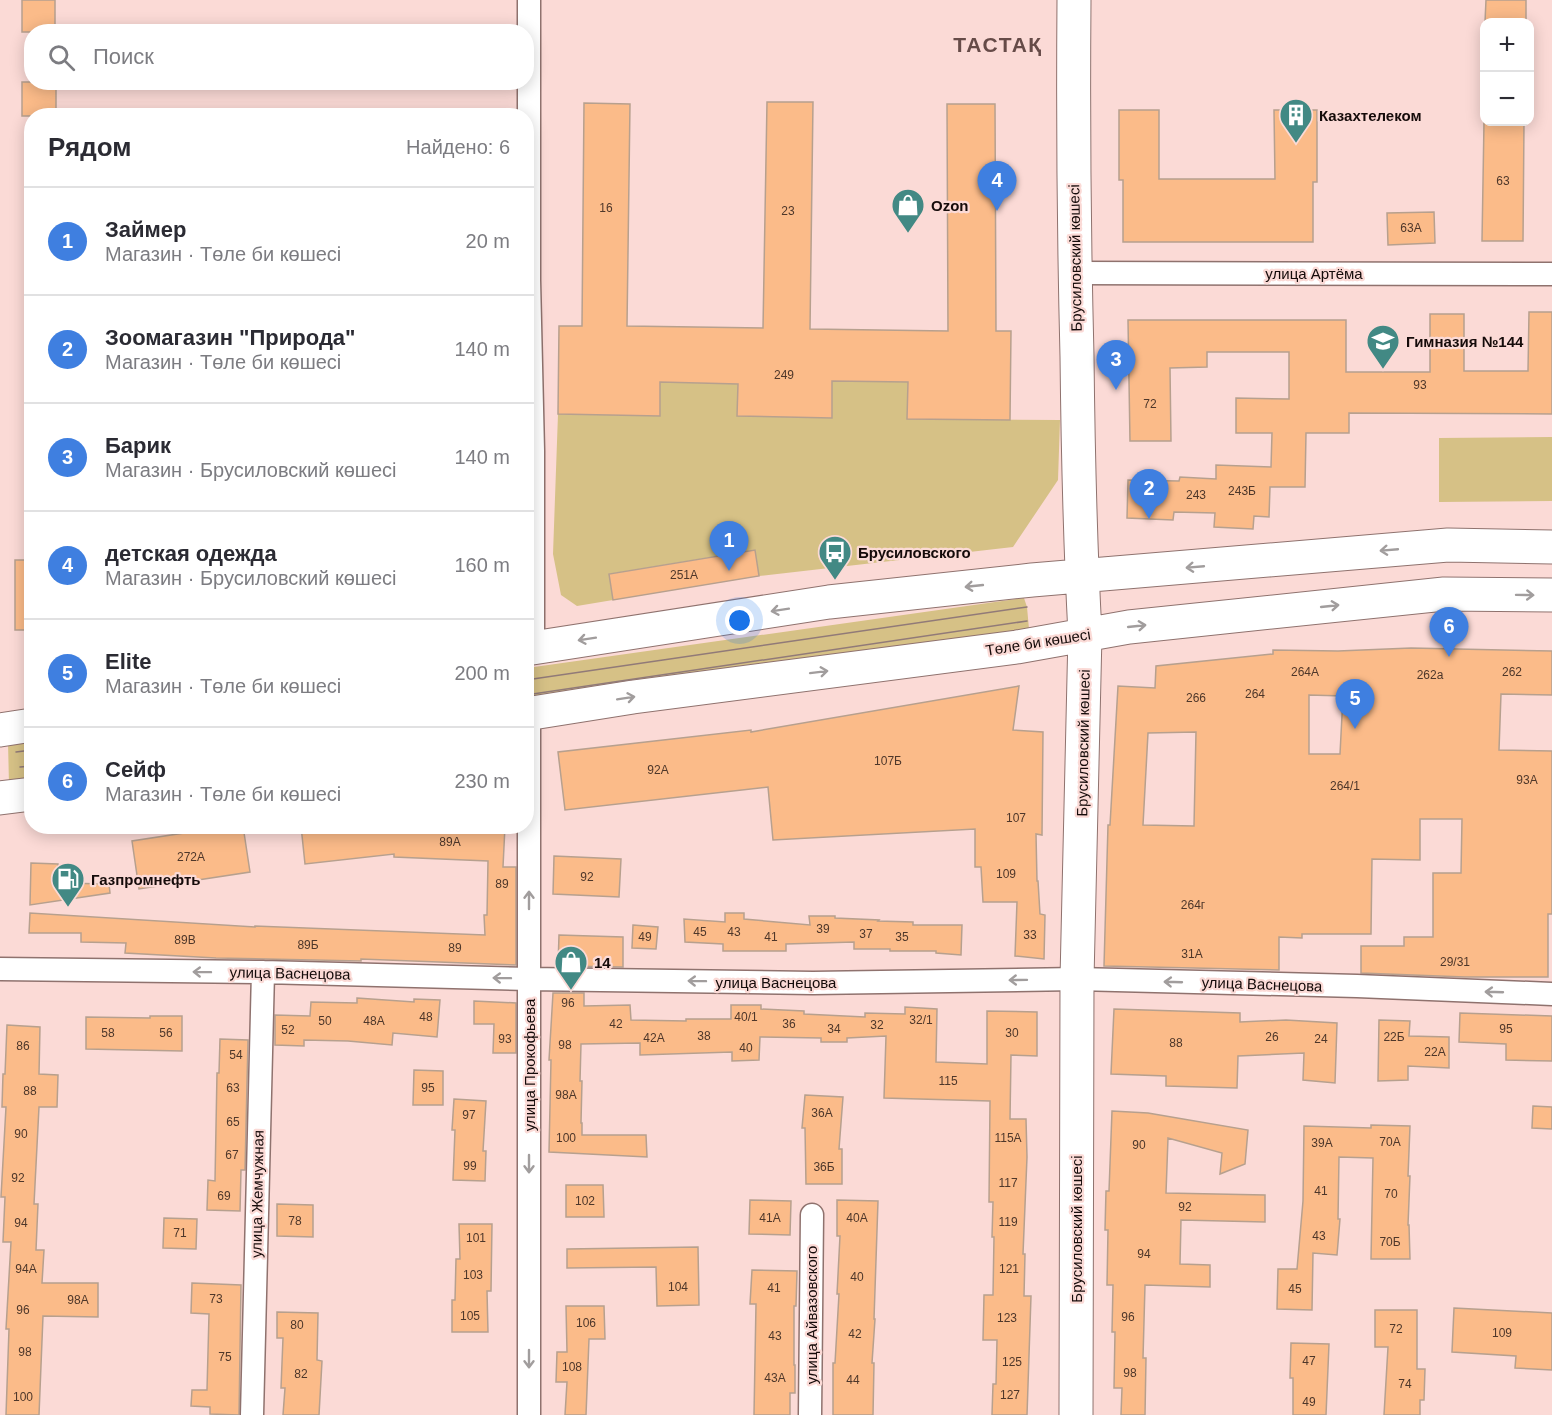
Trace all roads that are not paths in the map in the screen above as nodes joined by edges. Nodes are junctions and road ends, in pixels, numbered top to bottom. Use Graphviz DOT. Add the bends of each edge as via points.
graph roads {
  1 [pos="530,0"];
  2 [pos="1074,0"];
  3 [pos="530,24"];
  4 [pos="530,90"];
  5 [pos="530,108"];
  6 [pos="1075,273"];
  7 [pos="1552,274"];
  8 [pos="1552,547"];
  9 [pos="1082,577"];
  10 [pos="1552,596"];
  11 [pos="1085,634"];
  12 [pos="534,647"];
  13 [pos="534,713"];
  14 [pos="24,726"];
  15 [pos="0,729"];
  16 [pos="24,795"];
  17 [pos="0,798"];
  18 [pos="528,834"];
  19 [pos="0,969"];
  20 [pos="263,972"];
  21 [pos="529,979"];
  22 [pos="1077,979"];
  23 [pos="1552,994"];
  24 [pos="812,1215"];
  25 [pos="252,1415"];
  26 [pos="529,1415"];
  27 [pos="810,1415"];
  28 [pos="1076,1415"];
  1 -- 3 [label="street"];
  2 -- 6 [label="main road, Брусиловский көшесі"];
  4 -- 5 [label="street"];
  6 -- 7 [label="street, улица Артёма"];
  6 -- 9 [label="main road, Брусиловский көшесі"];
  8 -- 9 [label="main road, one-way" via="1448,545"];
  9 -- 11 [label="main road, Брусиловский көшесі"];
  9 -- 12 [label="main road, one-way" via="829,602"];
  11 -- 10 [label="main road, Төле би көшесі, one-way" via="1444,594"];
  13 -- 11 [label="main road, Төле би көшесі, one-way" via="1017,647"];
  11 -- 22 [label="main road, Брусиловский көшесі"];
  14 -- 15 [label="main road"];
  16 -- 17 [label="main road"];
  21 -- 18 [label="street, улица Прокофьева, one-way"];
  20 -- 19 [label="street, улица Васнецова, one-way"];
  21 -- 20 [label="street, улица Васнецова, one-way"];
  20 -- 25 [label="street, улица Жемчужная"];
  22 -- 21 [label="street, улица Васнецова, one-way" via="813,983"];
  21 -- 26 [label="street, улица Прокофьева, one-way"];
  23 -- 22 [label="street, улица Васнецова, one-way"];
  22 -- 28 [label="main road, Брусиловский көшесі"];
  24 -- 27 [label="street, улица Айвазовского"];
}
